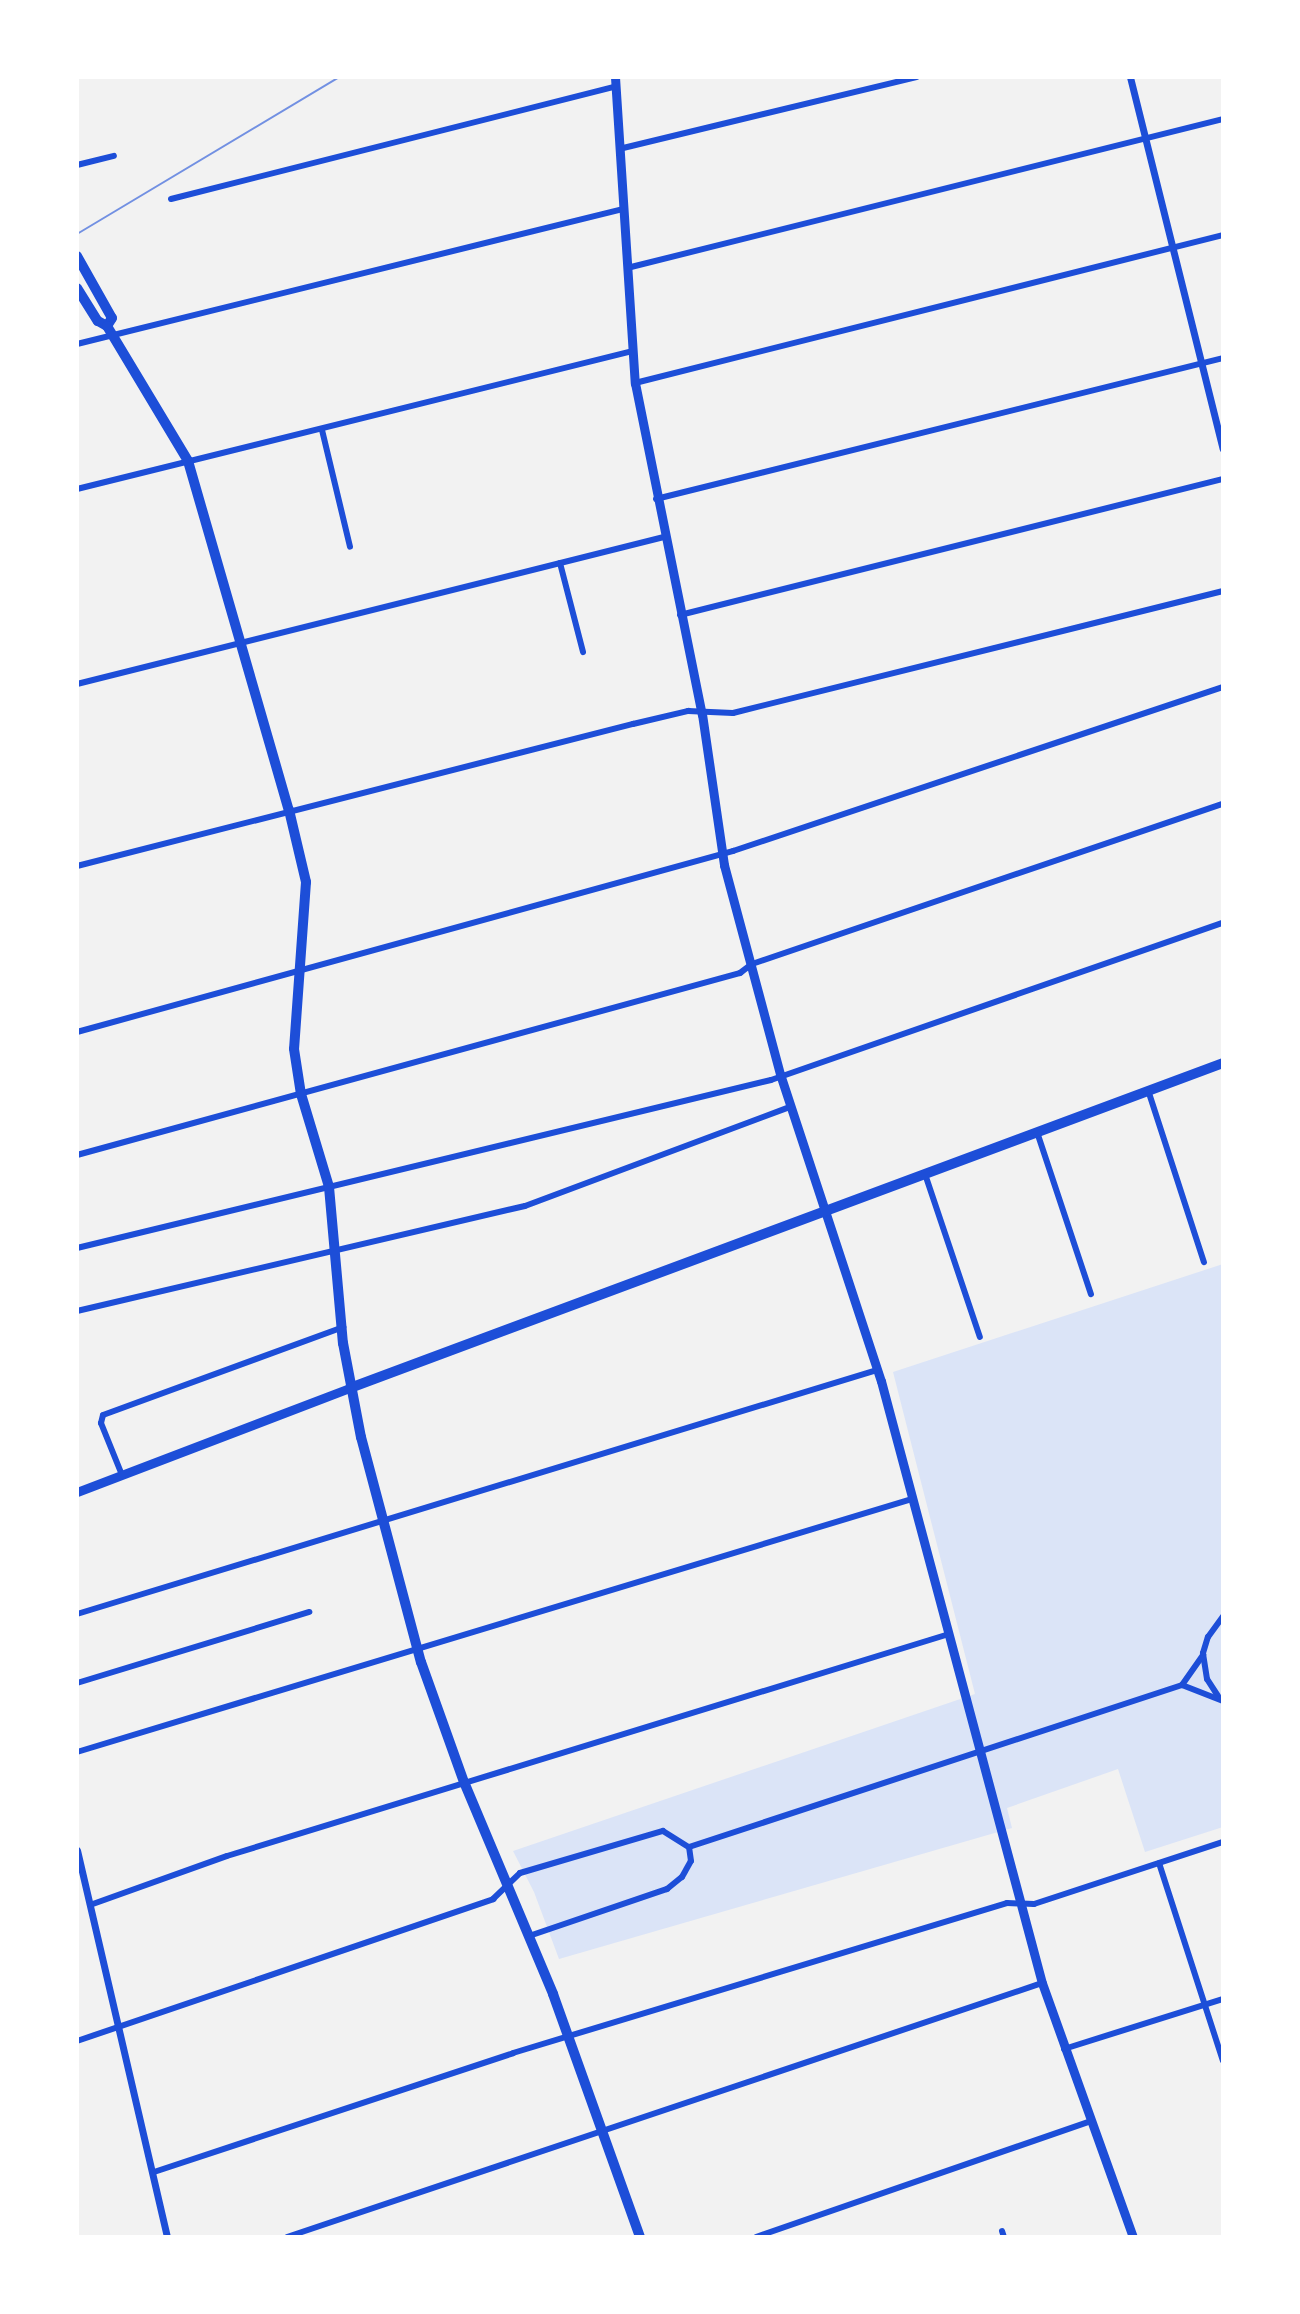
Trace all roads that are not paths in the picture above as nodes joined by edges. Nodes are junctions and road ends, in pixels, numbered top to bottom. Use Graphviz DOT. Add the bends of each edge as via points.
graph roads {
  1 [pos="916,77"];
  2 [pos="1130,77"];
  3 [pos="615,82"];
  4 [pos="1223,119"];
  5 [pos="1146,138"];
  6 [pos="619,149"];
  7 [pos="114,156"];
  8 [pos="77,165"];
  9 [pos="171,199"];
  10 [pos="623,209"];
  11 [pos="1223,235"];
  12 [pos="1173,248"];
  13 [pos="77,256"];
  14 [pos="627,268"];
  15 [pos="77,288"];
  16 [pos="107,326"];
  17 [pos="113,335"];
  18 [pos="77,344"];
  19 [pos="634,351"];
  20 [pos="1223,358"];
  21 [pos="1202,363"];
  22 [pos="635,383"];
  23 [pos="322,430"];
  24 [pos="1223,449"];
  25 [pos="188,461"];
  26 [pos="1223,479"];
  27 [pos="77,489"];
  28 [pos="656,499"];
  29 [pos="664,537"];
  30 [pos="350,547"];
  31 [pos="560,563"];
  32 [pos="1223,591"];
  33 [pos="680,615"];
  34 [pos="240,644"];
  35 [pos="583,652"];
  36 [pos="77,684"];
  37 [pos="1223,687"];
  38 [pos="702,714"];
  39 [pos="1223,804"];
  40 [pos="289,810"];
  41 [pos="722,854"];
  42 [pos="77,866"];
  43 [pos="1223,923"];
  44 [pos="752,964"];
  45 [pos="300,972"];
  46 [pos="77,1032"];
  47 [pos="1223,1063"];
  48 [pos="780,1074"];
  49 [pos="1149,1090"];
  50 [pos="301,1094"];
  51 [pos="790,1107"];
  52 [pos="1037,1132"];
  53 [pos="77,1155"];
  54 [pos="925,1174"];
  55 [pos="328,1187"];
  56 [pos="822,1210"];
  57 [pos="77,1248"];
  58 [pos="335,1251"];
  59 [pos="1204,1262"];
  60 [pos="1091,1294"];
  61 [pos="77,1311"];
  62 [pos="343,1327"];
  63 [pos="981,1337"];
  64 [pos="877,1370"];
  65 [pos="350,1388"];
  66 [pos="122,1475"];
  67 [pos="77,1492"];
  68 [pos="912,1499"];
  69 [pos="384,1519"];
  70 [pos="309,1612"];
  71 [pos="77,1614"];
  72 [pos="1223,1616"];
  73 [pos="946,1635"];
  74 [pos="418,1649"];
  75 [pos="1203,1653"];
  76 [pos="77,1683"];
  77 [pos="1182,1685"];
  78 [pos="1222,1700"];
  79 [pos="77,1752"];
  80 [pos="978,1753"];
  81 [pos="464,1783"];
  82 [pos="1223,1842"];
  83 [pos="689,1847"];
  84 [pos="77,1850"];
  85 [pos="1159,1863"];
  86 [pos="79,1870"];
  87 [pos="506,1887"];
  88 [pos="1020,1904"];
  89 [pos="90,1905"];
  90 [pos="529,1936"];
  91 [pos="1042,1983"];
  92 [pos="1223,1999"];
  93 [pos="1206,2005"];
  94 [pos="117,2027"];
  95 [pos="566,2038"];
  96 [pos="77,2041"];
  97 [pos="1064,2049"];
  98 [pos="1223,2061"];
  99 [pos="1089,2122"];
  100 [pos="602,2131"];
  101 [pos="154,2172"];
  102 [pos="167,2237"];
  103 [pos="287,2237"];
  104 [pos="640,2237"];
  105 [pos="756,2237"];
  106 [pos="1133,2237"];
  1 -- 6 [label="street"];
  2 -- 5 [label="street"];
  3 -- 6 [label="main road"];
  3 -- 9 [label="street"];
  4 -- 5 [label="street"];
  5 -- 12 [label="street"];
  5 -- 14 [label="street"];
  6 -- 10 [label="main road"];
  7 -- 8 [label="street"];
  10 -- 14 [label="main road"];
  10 -- 17 [label="street"];
  11 -- 12 [label="street"];
  12 -- 21 [label="street"];
  12 -- 22 [label="street"];
  13 -- 16 [label="main road" via="113,318"];
  14 -- 19 [label="main road"];
  15 -- 16 [label="main road" via="98,321"];
  16 -- 17 [label="main road"];
  17 -- 18 [label="street"];
  17 -- 25 [label="main road"];
  19 -- 22 [label="main road"];
  19 -- 23 [label="street"];
  20 -- 21 [label="street"];
  21 -- 24 [label="street"];
  21 -- 28 [label="street"];
  22 -- 28 [label="main road"];
  23 -- 25 [label="street"];
  23 -- 30 [label="street"];
  25 -- 27 [label="street"];
  25 -- 34 [label="main road"];
  26 -- 33 [label="street"];
  28 -- 29 [label="main road"];
  29 -- 31 [label="street"];
  29 -- 33 [label="main road"];
  31 -- 34 [label="street"];
  31 -- 35 [label="street"];
  32 -- 38 [label="street" via="733,713"];
  33 -- 38 [label="main road"];
  34 -- 36 [label="street"];
  34 -- 40 [label="main road"];
  37 -- 41 [label="street"];
  38 -- 40 [label="street" via="688,711 633,723"];
  38 -- 41 [label="main road"];
  39 -- 44 [label="street"];
  40 -- 42 [label="street"];
  40 -- 45 [label="main road" via="306,882"];
  41 -- 44 [label="main road"];
  41 -- 45 [label="street"];
  43 -- 48 [label="street"];
  44 -- 48 [label="main road"];
  44 -- 50 [label="street" via="740,973"];
  45 -- 46 [label="street"];
  45 -- 50 [label="main road" via="294,1049"];
  47 -- 49 [label="main road"];
  48 -- 51 [label="main road"];
  48 -- 55 [label="street" via="674,1105"];
  49 -- 52 [label="main road"];
  49 -- 59 [label="street"];
  50 -- 53 [label="street"];
  50 -- 55 [label="main road"];
  51 -- 56 [label="main road"];
  51 -- 58 [label="street" via="525,1206"];
  52 -- 54 [label="main road"];
  52 -- 60 [label="street"];
  54 -- 56 [label="main road"];
  54 -- 63 [label="street"];
  55 -- 57 [label="street"];
  55 -- 58 [label="main road"];
  56 -- 64 [label="main road"];
  56 -- 65 [label="main road"];
  58 -- 61 [label="street"];
  58 -- 62 [label="main road"];
  62 -- 65 [label="main road"];
  62 -- 66 [label="street" via="103,1415 101,1423"];
  64 -- 68 [label="main road"];
  64 -- 69 [label="street"];
  65 -- 66 [label="main road"];
  65 -- 69 [label="main road"];
  66 -- 67 [label="main road"];
  68 -- 73 [label="main road"];
  68 -- 74 [label="street"];
  69 -- 71 [label="street"];
  69 -- 74 [label="main road"];
  70 -- 76 [label="street"];
  72 -- 75 [label="street"];
  73 -- 80 [label="main road"];
  73 -- 81 [label="street"];
  74 -- 79 [label="street"];
  74 -- 81 [label="main road"];
  75 -- 77 [label="street"];
  75 -- 78 [label="street" via="1207,1679"];
  77 -- 78 [label="street"];
  77 -- 80 [label="street"];
  80 -- 83 [label="street"];
  80 -- 88 [label="main road"];
  81 -- 87 [label="main road"];
  81 -- 89 [label="street" via="227,1856"];
  82 -- 85 [label="street"];
  83 -- 87 [label="street" via="663,1831 520,1872"];
  83 -- 90 [label="street" via="691,1861 682,1877 667,1889"];
  84 -- 86 [label="street"];
  85 -- 88 [label="street" via="1034,1904"];
  85 -- 93 [label="street"];
  86 -- 89 [label="street"];
  87 -- 90 [label="main road"];
  87 -- 94 [label="street" via="493,1899"];
  88 -- 91 [label="main road"];
  88 -- 95 [label="street" via="1007,1903"];
  89 -- 94 [label="street"];
  90 -- 95 [label="main road"];
  91 -- 97 [label="main road"];
  91 -- 100 [label="street"];
  92 -- 93 [label="street"];
  93 -- 97 [label="street"];
  93 -- 98 [label="street"];
  94 -- 96 [label="street"];
  94 -- 101 [label="street"];
  95 -- 100 [label="main road"];
  95 -- 101 [label="street"];
  97 -- 99 [label="main road"];
  99 -- 105 [label="street"];
  99 -- 106 [label="main road"];
  100 -- 103 [label="street"];
  100 -- 104 [label="main road"];
  101 -- 102 [label="street"];
}
